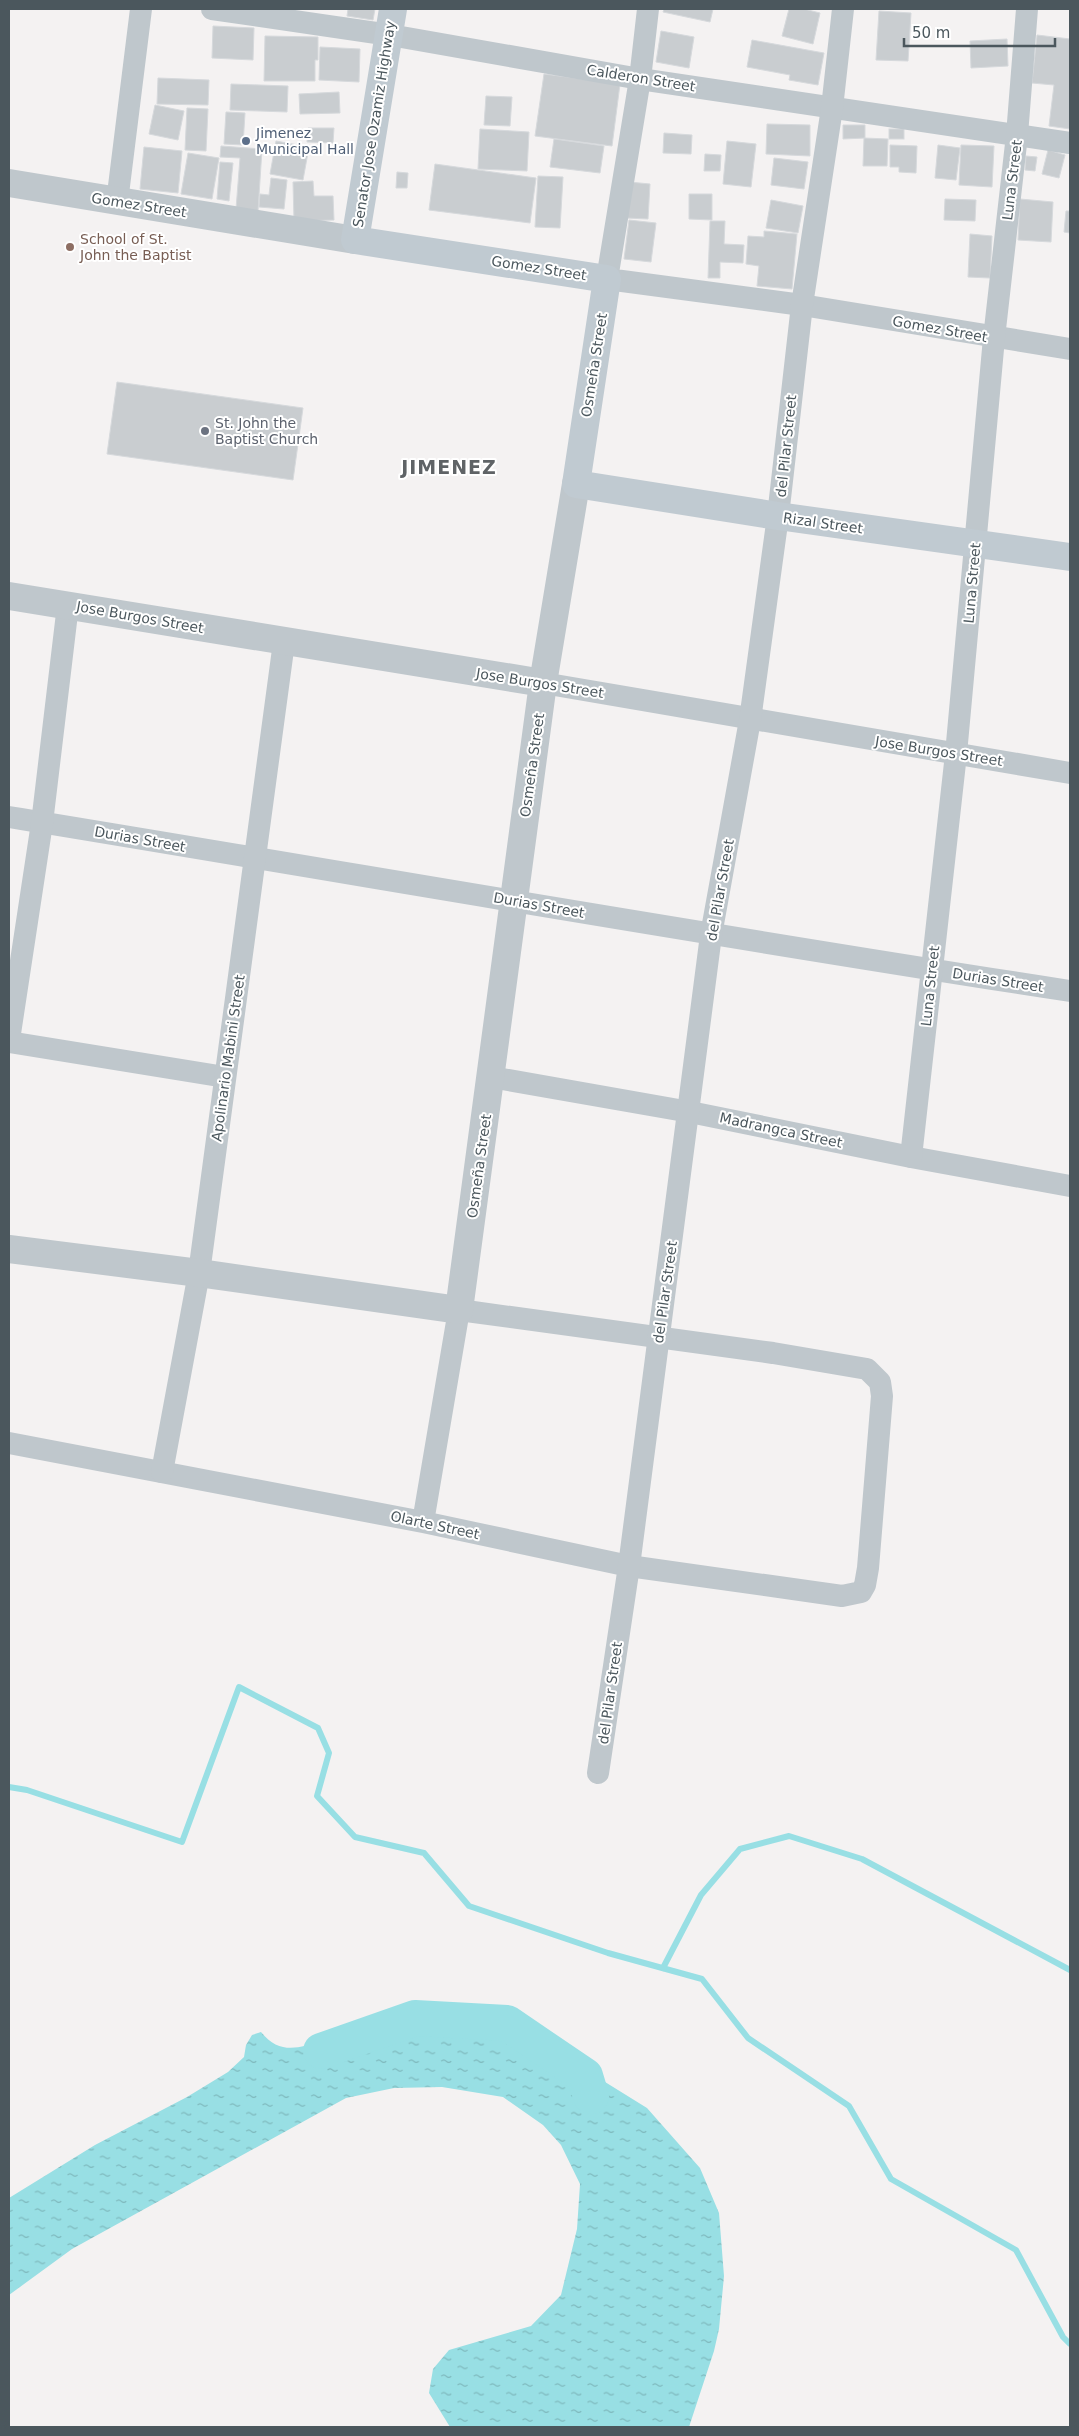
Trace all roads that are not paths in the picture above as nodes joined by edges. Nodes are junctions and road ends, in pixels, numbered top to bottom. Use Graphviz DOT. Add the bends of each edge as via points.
graph roads {
  1 [pos="141,9"];
  2 [pos="212,9"];
  3 [pos="648,9"];
  4 [pos="843,9"];
  5 [pos="1027,9"];
  6 [pos="392,22"];
  7 [pos="640,79"];
  8 [pos="832,108"];
  9 [pos="1017,135"];
  10 [pos="1070,143"];
  11 [pos="9,183"];
  12 [pos="117,202"];
  13 [pos="355,240"];
  14 [pos="607,279"];
  15 [pos="802,305"];
  16 [pos="994,338"];
  17 [pos="1070,349"];
  18 [pos="576,484"];
  19 [pos="778,516"];
  20 [pos="976,544"];
  21 [pos="1070,556"];
  22 [pos="9,596"];
  23 [pos="68,605"];
  24 [pos="284,642"];
  25 [pos="542,683"];
  26 [pos="750,720"];
  27 [pos="956,754"];
  28 [pos="1070,773"];
  29 [pos="9,817"];
  30 [pos="42,822"];
  31 [pos="255,859"];
  32 [pos="514,900"];
  33 [pos="711,935"];
  34 [pos="932,970"];
  35 [pos="1070,991"];
  36 [pos="9,1041"];
  37 [pos="225,1077"];
  38 [pos="491,1077"];
  39 [pos="690,1112"];
  40 [pos="911,1157"];
  41 [pos="1070,1186"];
  42 [pos="9,1249"];
  43 [pos="199,1273"];
  44 [pos="459,1310"];
  45 [pos="658,1338"];
  46 [pos="9,1443"];
  47 [pos="162,1472"];
  48 [pos="424,1522"];
  49 [pos="629,1566"];
  50 [pos="598,1773"];
  1 -- 12 [label="street"];
  2 -- 6 [label="street, Calderon Street"];
  3 -- 7 [label="street, Osmeña Street"];
  4 -- 8 [label="street, del Pilar Street"];
  5 -- 9 [label="street, Luna Street"];
  6 -- 7 [label="street, Calderon Street"];
  6 -- 13 [label="main road, Senator Jose Ozamiz Highway"];
  7 -- 8 [label="street, Calderon Street"];
  7 -- 14 [label="street, Osmeña Street"];
  8 -- 9 [label="street, Calderon Street"];
  8 -- 15 [label="street, del Pilar Street"];
  9 -- 10 [label="street, Calderon Street"];
  9 -- 16 [label="street, Luna Street"];
  11 -- 12 [label="street, Gomez Street"];
  12 -- 13 [label="street, Gomez Street"];
  13 -- 14 [label="main road, Gomez Street"];
  14 -- 15 [label="street, Gomez Street"];
  14 -- 18 [label="main road, Osmeña Street"];
  15 -- 16 [label="street, Gomez Street"];
  15 -- 19 [label="street, del Pilar Street"];
  16 -- 17 [label="street, Gomez Street"];
  16 -- 20 [label="street, Luna Street"];
  18 -- 19 [label="main road, Rizal Street"];
  18 -- 25 [label="street, Osmeña Street"];
  19 -- 20 [label="main road, Rizal Street"];
  19 -- 26 [label="street, del Pilar Street"];
  20 -- 21 [label="main road, Rizal Street"];
  20 -- 27 [label="street, Luna Street"];
  22 -- 23 [label="street, Jose Burgos Street"];
  23 -- 24 [label="street, Jose Burgos Street"];
  23 -- 30 [label="street"];
  24 -- 25 [label="street, Jose Burgos Street"];
  24 -- 31 [label="street, Apolinario Mabini Street"];
  25 -- 26 [label="street, Jose Burgos Street"];
  25 -- 32 [label="street, Osmeña Street"];
  26 -- 27 [label="street, Jose Burgos Street"];
  26 -- 33 [label="street, del Pilar Street"];
  27 -- 28 [label="street, Jose Burgos Street"];
  27 -- 34 [label="street, Luna Street"];
  29 -- 30 [label="street, Durias Street"];
  30 -- 31 [label="street, Durias Street"];
  30 -- 36 [label="street"];
  31 -- 32 [label="street, Durias Street"];
  31 -- 37 [label="street, Apolinario Mabini Street"];
  32 -- 33 [label="street, Durias Street"];
  32 -- 38 [label="street, Osmeña Street"];
  33 -- 34 [label="street, Durias Street"];
  33 -- 39 [label="street, del Pilar Street"];
  34 -- 35 [label="street, Durias Street"];
  34 -- 40 [label="street, Luna Street"];
  36 -- 37 [label="street"];
  37 -- 43 [label="street, Apolinario Mabini Street"];
  38 -- 39 [label="street, Madrangca Street"];
  38 -- 44 [label="street, Osmeña Street"];
  39 -- 40 [label="street, Madrangca Street"];
  39 -- 45 [label="street, del Pilar Street"];
  40 -- 41 [label="street, Madrangca Street"];
  42 -- 43 [label="street"];
  43 -- 44 [label="street"];
  43 -- 47 [label="street, Apolinario Mabini Street"];
  44 -- 45 [label="street"];
  44 -- 48 [label="street, Osmeña Street"];
  45 -- 49 [label="street, del Pilar Street"];
  45 -- 49 [label="street, Olarte Street" via="792,1356 867,1369 874,1374 880,1382 882,1396 868,1568 861,1592 842,1596"];
  46 -- 47 [label="street, Olarte Street"];
  47 -- 48 [label="street, Olarte Street"];
  48 -- 49 [label="street, Olarte Street"];
  49 -- 50 [label="street, del Pilar Street"];
}
